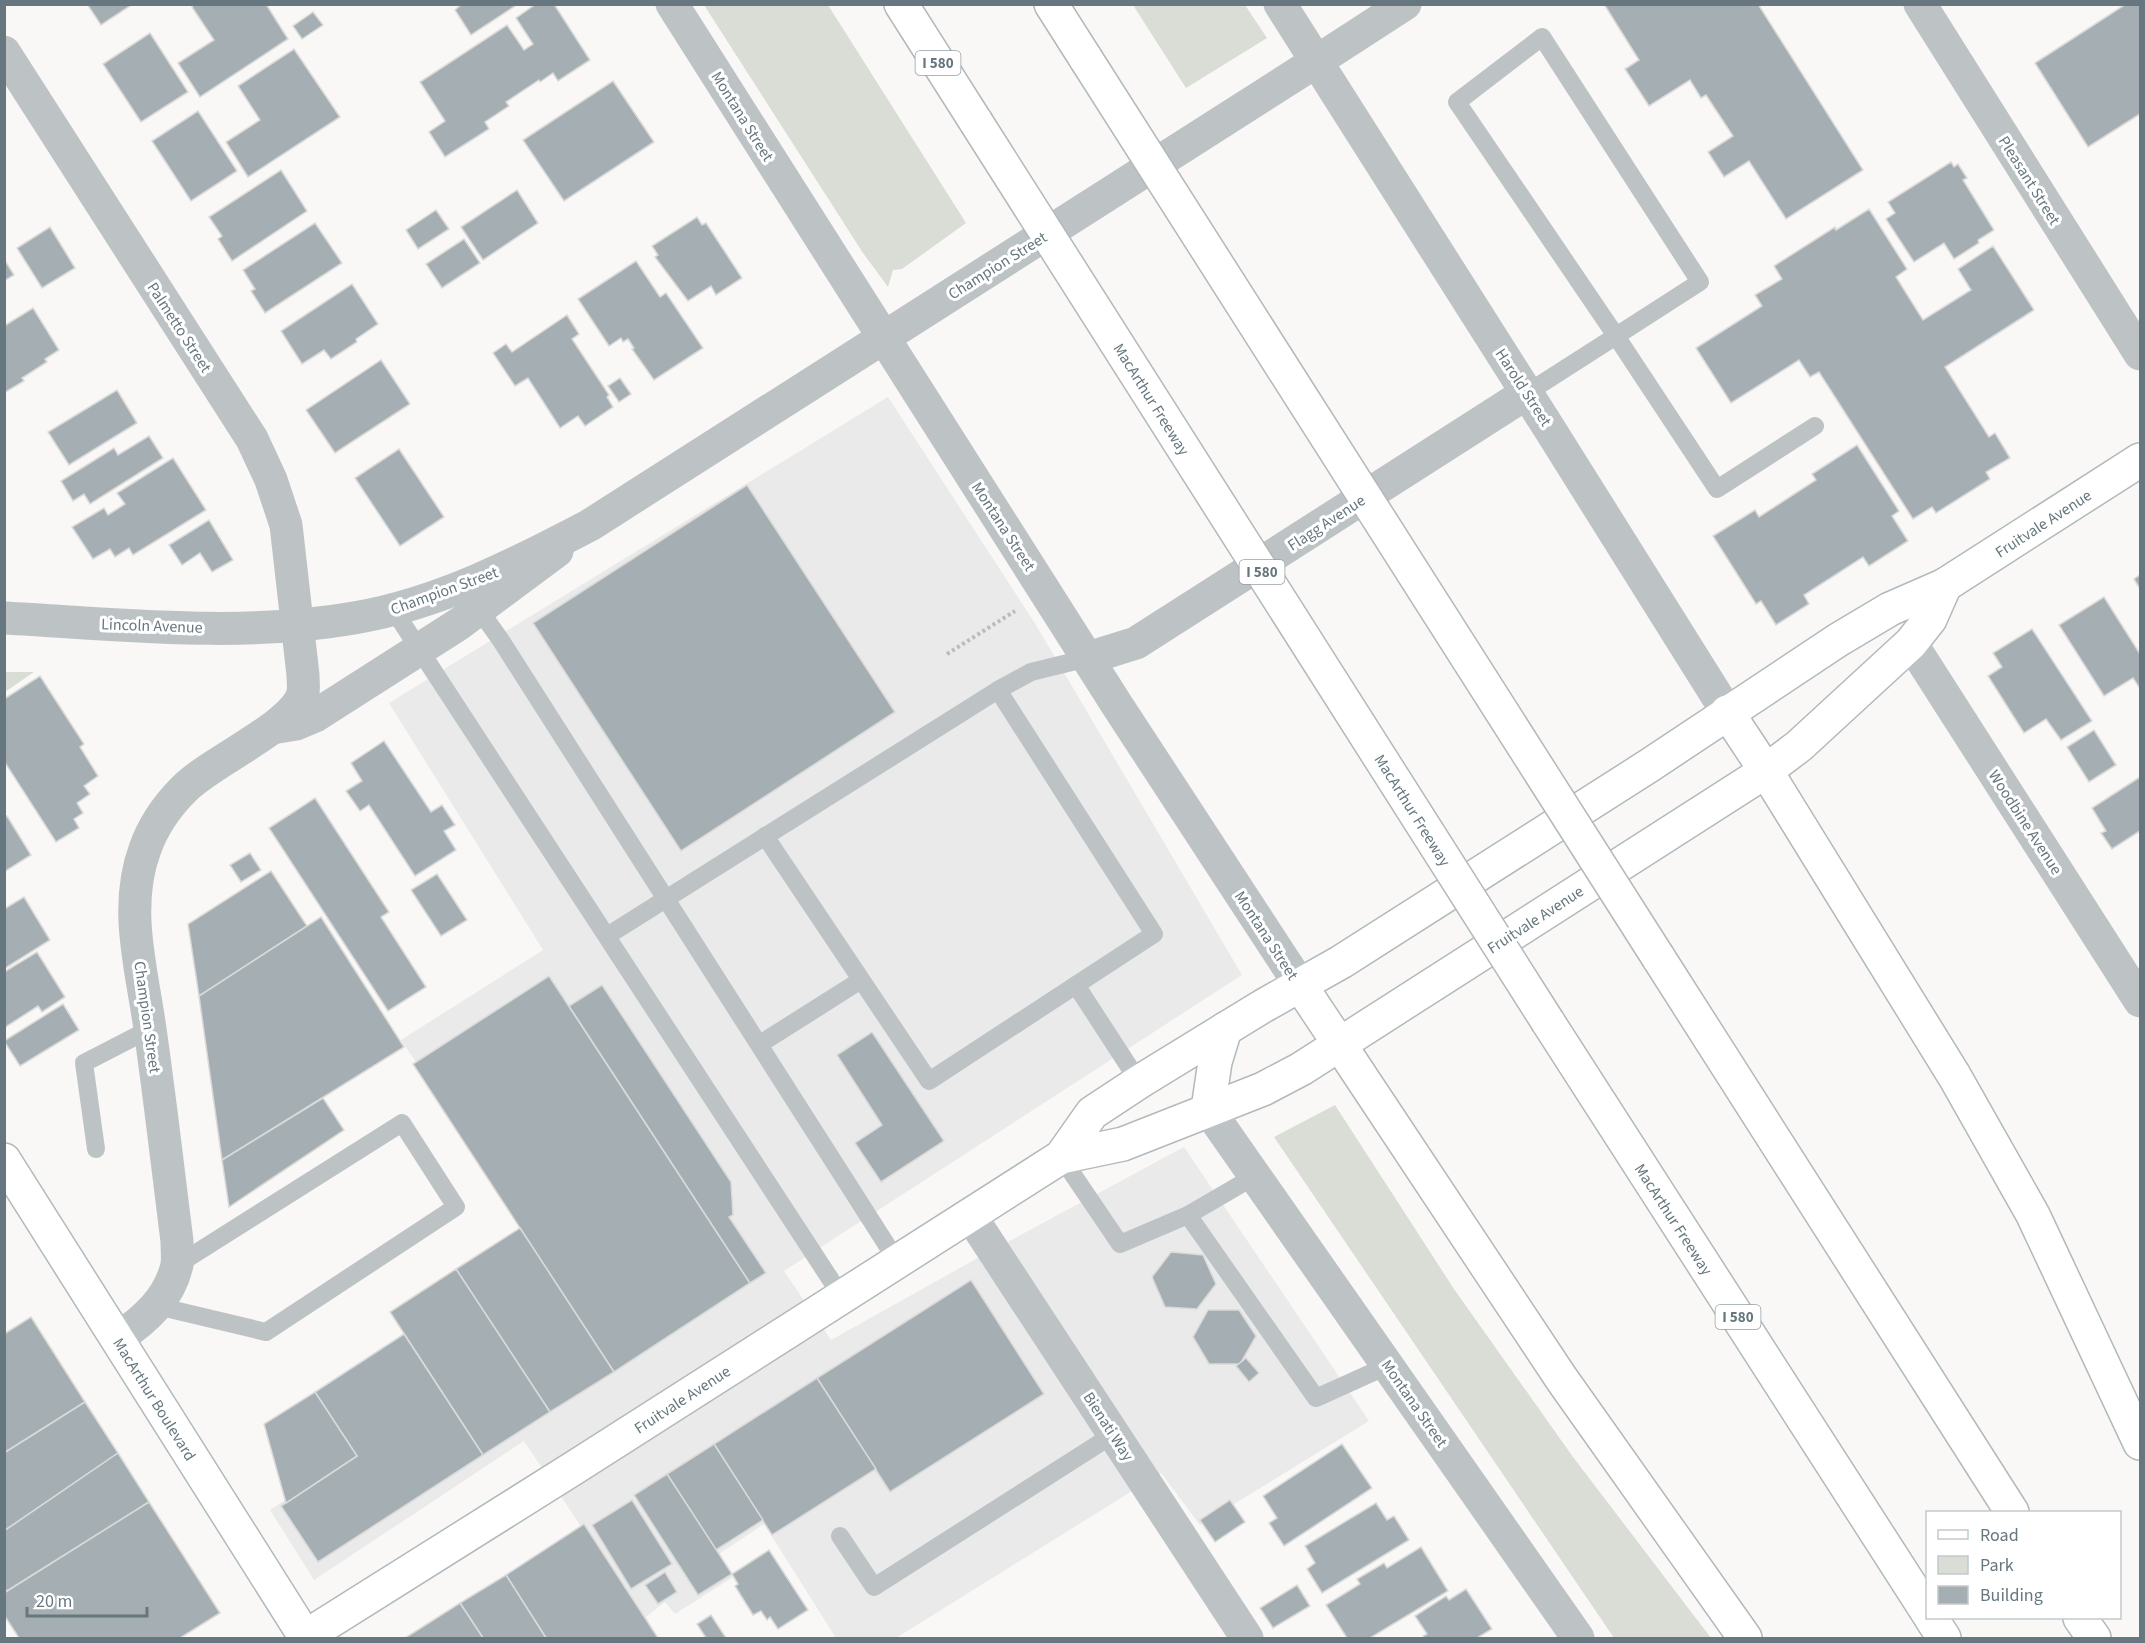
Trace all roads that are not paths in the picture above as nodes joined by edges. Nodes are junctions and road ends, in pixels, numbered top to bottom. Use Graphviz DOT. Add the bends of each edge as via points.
graph roads {
  1 [pos="672,4"];
  2 [pos="901,4"];
  3 [pos="1052,4"];
  4 [pos="1280,4"];
  5 [pos="1405,4"];
  6 [pos="1920,4"];
  7 [pos="4,52"];
  8 [pos="1317,61"];
  9 [pos="1616,336"];
  10 [pos="883,338"];
  11 [pos="2140,354"];
  12 [pos="1527,393"];
  13 [pos="1815,426"];
  14 [pos="2140,460"];
  15 [pos="1945,585"];
  16 [pos="470,598"];
  17 [pos="393,609"];
  18 [pos="4,618"];
  19 [pos="299,626"];
  20 [pos="1911,643"];
  21 [pos="420,650"];
  22 [pos="1088,658"];
  23 [pos="998,690"];
  24 [pos="1727,712"];
  25 [pos="270,729"];
  26 [pos="1766,771"];
  27 [pos="765,836"];
  28 [pos="666,898"];
  29 [pos="607,936"];
  30 [pos="861,980"];
  31 [pos="1076,985"];
  32 [pos="1300,985"];
  33 [pos="2140,1001"];
  34 [pos="150,1029"];
  35 [pos="1226,1029"];
  36 [pos="760,1044"];
  37 [pos="1340,1045"];
  38 [pos="1139,1082"];
  39 [pos="1208,1109"];
  40 [pos="96,1149"];
  41 [pos="1060,1156"];
  42 [pos="4,1160"];
  43 [pos="1255,1176"];
  44 [pos="970,1215"];
  45 [pos="1188,1215"];
  46 [pos="897,1261"];
  47 [pos="177,1265"];
  48 [pos="842,1297"];
  49 [pos="157,1306"];
  50 [pos="118,1338"];
  51 [pos="1389,1365"];
  52 [pos="1114,1434"];
  53 [pos="2140,1443"];
  54 [pos="2011,1511"];
  55 [pos="840,1536"];
  56 [pos="1926,1610"];
  57 [pos="1931,1619"];
  58 [pos="2081,1619"];
  59 [pos="304,1638"];
  60 [pos="1247,1638"];
  61 [pos="1578,1638"];
  62 [pos="1745,1638"];
  63 [pos="1944,1638"];
  64 [pos="2094,1638"];
  1 -- 10 [label="street, Montana Street"];
  2 -- 56 [label="main road, MacArthur Freeway / I 580, bridge"];
  3 -- 54 [label="main road, bridge"];
  4 -- 8 [label="street, Harold Street"];
  5 -- 8 [label="street, Champion Street"];
  6 -- 11 [label="street, Pleasant Street"];
  7 -- 19 [label="street, Palmetto Street" via="252,439 271,480 285,525"];
  8 -- 10 [label="street, Champion Street"];
  8 -- 12 [label="street, Harold Street"];
  9 -- 9 [label="lane" via="1700,282 1542,37 1457,102"];
  9 -- 12 [label="lane"];
  9 -- 13 [label="lane" via="1717,489"];
  10 -- 16 [label="street, Champion Street" via="590,525 529,557"];
  10 -- 22 [label="street, Montana Street"];
  12 -- 22 [label="street, Flagg Avenue" via="1136,644"];
  12 -- 24 [label="street, Harold Street"];
  14 -- 15 [label="main road, Fruitvale Avenue"];
  15 -- 20 [label="main road, Fruitvale Avenue" via="1930,618"];
  15 -- 24 [label="main road, Fruitvale Avenue" via="1890,609"];
  16 -- 17 [label="street, Champion Street"];
  16 -- 21 [label="street, Champion Street"];
  16 -- 28 [label="lane" via="507,649"];
  17 -- 19 [label="street, Champion Street"];
  17 -- 21 [label="lane"];
  18 -- 19 [label="street, Lincoln Avenue" via="189,627"];
  19 -- 25 [label="street, Champion Street" via="303,693 286,718"];
  20 -- 26 [label="main road, Fruitvale Avenue" via="1799,746"];
  20 -- 33 [label="street, Woodbine Avenue"];
  21 -- 25 [label="street, Champion Street" via="315,716"];
  21 -- 29 [label="lane"];
  22 -- 23 [label="lane" via="1030,672"];
  22 -- 32 [label="street, Montana Street"];
  23 -- 27 [label="lane"];
  23 -- 31 [label="lane" via="1154,934"];
  24 -- 26 [label="main road, Harold Street"];
  24 -- 32 [label="main road, Fruitvale Avenue" via="1650,765"];
  25 -- 34 [label="street, Champion Street" via="185,788 160,817 145,849 135,884 134,921"];
  26 -- 37 [label="main road, Fruitvale Avenue"];
  26 -- 53 [label="main road, Harold Street" via="1955,1077 2033,1215"];
  27 -- 28 [label="lane"];
  27 -- 30 [label="lane"];
  28 -- 29 [label="lane"];
  28 -- 36 [label="lane"];
  29 -- 48 [label="lane"];
  30 -- 31 [label="lane" via="929,1081"];
  30 -- 36 [label="lane"];
  31 -- 38 [label="lane"];
  32 -- 35 [label="main road, Fruitvale Avenue"];
  32 -- 37 [label="main road, Montana Street"];
  34 -- 40 [label="lane" via="84,1062"];
  34 -- 47 [label="street, Champion Street"];
  35 -- 38 [label="main road, Fruitvale Avenue"];
  35 -- 39 [label="main road" via="1215,1062"];
  36 -- 46 [label="lane"];
  37 -- 39 [label="main road, Fruitvale Avenue" via="1263,1089"];
  37 -- 62 [label="main road, Montana Street" via="1561,1378"];
  38 -- 41 [label="main road, Fruitvale Avenue" via="1092,1113"];
  39 -- 41 [label="main road, Fruitvale Avenue" via="1123,1144"];
  39 -- 43 [label="street, Montana Street"];
  41 -- 44 [label="main road, Fruitvale Avenue"];
  41 -- 45 [label="lane" via="1120,1244"];
  42 -- 50 [label="main road, MacArthur Boulevard"];
  43 -- 45 [label="lane"];
  43 -- 51 [label="street, Montana Street"];
  44 -- 46 [label="main road, Fruitvale Avenue"];
  44 -- 52 [label="street, Bienati Way"];
  45 -- 51 [label="lane" via="1316,1398"];
  46 -- 48 [label="main road, Fruitvale Avenue"];
  47 -- 49 [label="street, Champion Street"];
  47 -- 49 [label="lane" via="402,1123 456,1207 266,1332"];
  48 -- 59 [label="main road, Fruitvale Avenue"];
  49 -- 50 [label="street, Champion Street"];
  50 -- 59 [label="main road, MacArthur Boulevard"];
  51 -- 61 [label="street, Montana Street"];
  52 -- 55 [label="lane" via="874,1587"];
  52 -- 60 [label="street, Bienati Way"];
  57 -- 63 [label="main road"];
  58 -- 64 [label="main road"];
}
